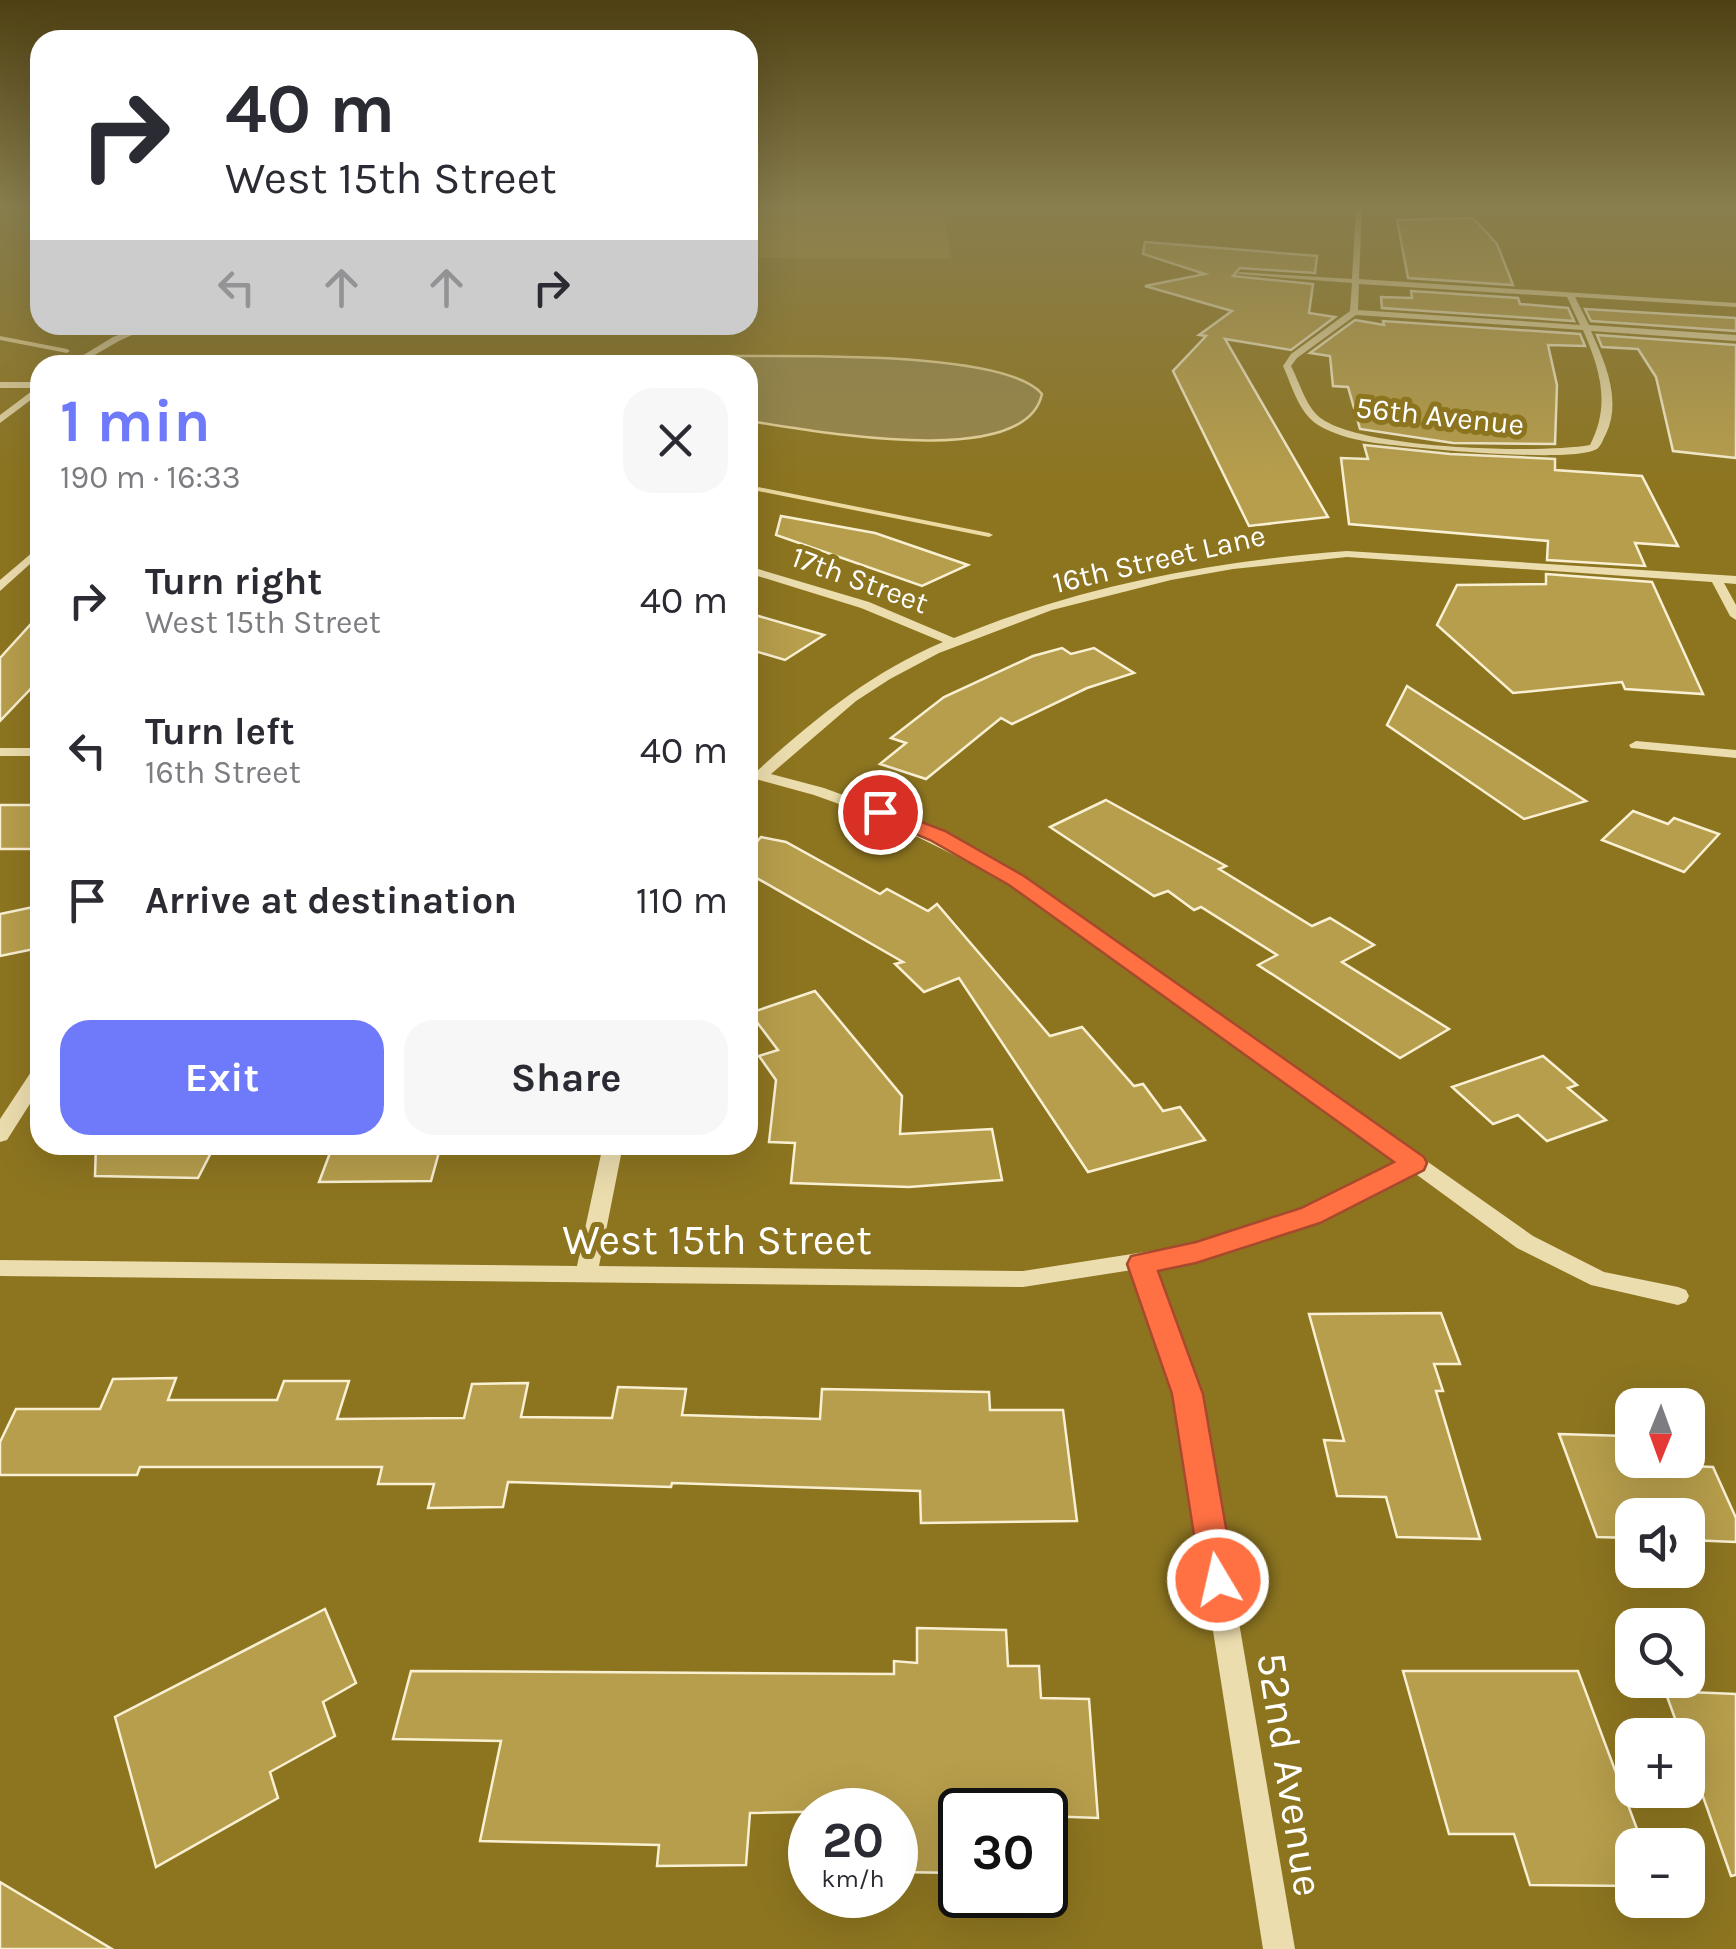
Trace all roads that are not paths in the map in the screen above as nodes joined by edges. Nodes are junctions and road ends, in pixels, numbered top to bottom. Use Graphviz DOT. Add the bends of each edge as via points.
graph roads {
  1 [pos="1355,300"];
  2 [pos="1572,300"];
  3 [pos="1652,300"];
  4 [pos="1736,305"];
  5 [pos="1354,312"];
  6 [pos="1585,328"];
  7 [pos="130,335"];
  8 [pos="1736,338"];
  9 [pos="91,355"];
  10 [pos="0,385"];
  11 [pos="30,386"];
  12 [pos="30,395"];
  13 [pos="0,420"];
  14 [pos="30,558"];
  15 [pos="758,571"];
  16 [pos="1716,579"];
  17 [pos="1736,580"];
  18 [pos="0,587"];
  19 [pos="1736,616"];
  20 [pos="954,642"];
  21 [pos="1636,745"];
  22 [pos="0,752"];
  23 [pos="30,752"];
  24 [pos="1736,754"];
  25 [pos="758,772"];
  26 [pos="758,776"];
  27 [pos="30,1088"];
  28 [pos="0,1135"];
  29 [pos="611,1155"];
  30 [pos="1414,1163"];
  31 [pos="1141,1264"];
  32 [pos="0,1268"];
  33 [pos="586,1276"];
  34 [pos="1678,1296"];
  35 [pos="1279,1949"];
  1 -- 5 [label="street"];
  2 -- 6 [label="street"];
  3 -- 4 [label="street"];
  5 -- 6 [label="street"];
  5 -- 6 [label="street, 56th Avenue" via="1287,366 1310,414 1322,424 1387,441 1573,452 1594,446 1608,379"];
  6 -- 8 [label="street"];
  7 -- 9 [label="street"];
  10 -- 11 [label="street"];
  12 -- 13 [label="street"];
  14 -- 18 [label="street"];
  15 -- 20 [label="street, 17th Street"];
  16 -- 17 [label="street, 16th Street Lane"];
  16 -- 19 [label="street"];
  16 -- 20 [label="street, 16th Street Lane" via="1417,556 1286,557 1090,598"];
  20 -- 25 [label="street, 16th Street Lane" via="886,676"];
  21 -- 24 [label="street"];
  22 -- 23 [label="street"];
  26 -- 30 [label="street" via="852,801 938,835 1016,880"];
  27 -- 28 [label="street"];
  29 -- 33 [label="street"];
  30 -- 31 [label="street, West 15th Street" via="1310,1216"];
  30 -- 34 [label="street" via="1524,1242 1599,1278"];
  31 -- 33 [label="street, West 15th Street" via="1023,1278"];
  31 -- 35 [label="street, 52nd Avenue" via="1188,1394"];
  32 -- 33 [label="street, West 15th Street"];
}
